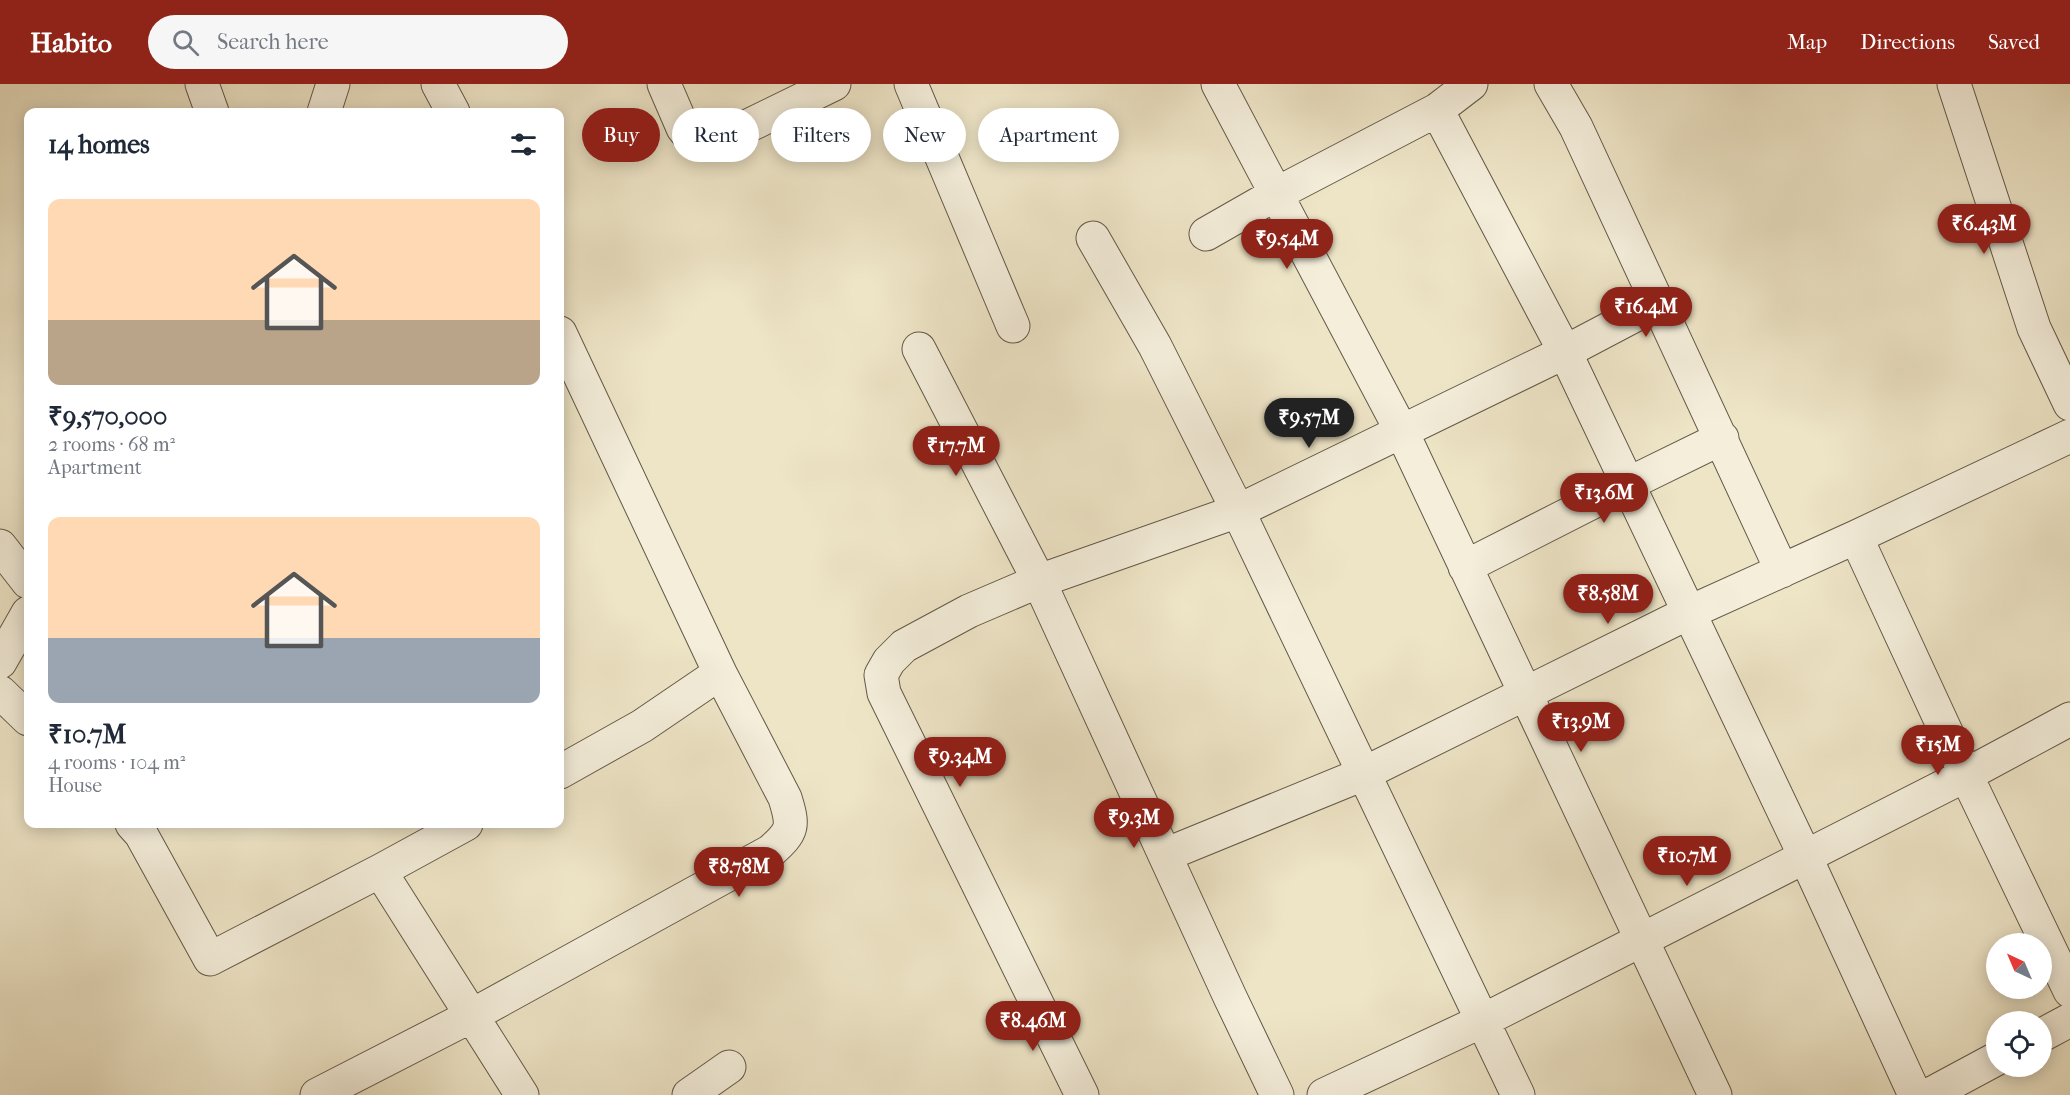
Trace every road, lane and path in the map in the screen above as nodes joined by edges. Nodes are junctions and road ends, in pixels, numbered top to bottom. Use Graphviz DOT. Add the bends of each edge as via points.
graph roads {
  1 [pos="202,84"];
  2 [pos="333,84"];
  3 [pos="438,84"];
  4 [pos="664,84"];
  5 [pos="834,84"];
  6 [pos="910,84"];
  7 [pos="1218,84"];
  8 [pos="1472,84"];
  9 [pos="1551,84"];
  10 [pos="1954,84"];
  11 [pos="211,108"];
  12 [pos="325,108"];
  13 [pos="451,108"];
  14 [pos="1437,110"];
  15 [pos="1276,194"];
  16 [pos="1206,234"];
  17 [pos="1094,238"];
  18 [pos="1658,303"];
  19 [pos="1013,326"];
  20 [pos="564,342"];
  21 [pos="919,349"];
  22 [pos="1565,352"];
  23 [pos="2070,404"];
  24 [pos="1401,432"];
  25 [pos="2070,435"];
  26 [pos="1722,438"];
  27 [pos="1628,484"];
  28 [pos="1238,511"];
  29 [pos="1856,537"];
  30 [pos="0,546"];
  31 [pos="1465,567"];
  32 [pos="1782,571"];
  33 [pos="24,577"];
  34 [pos="1039,581"];
  35 [pos="1688,613"];
  36 [pos="24,620"];
  37 [pos="0,662"];
  38 [pos="720,674"];
  39 [pos="0,692"];
  40 [pos="1526,695"];
  41 [pos="24,715"];
  42 [pos="2070,719"];
  43 [pos="564,770"];
  44 [pos="1363,774"];
  45 [pos="1966,775"];
  46 [pos="136,828"];
  47 [pos="459,828"];
  48 [pos="1165,855"];
  49 [pos="1805,856"];
  50 [pos="380,872"];
  51 [pos="1641,939"];
  52 [pos="2070,991"];
  53 [pos="471,1016"];
  54 [pos="1482,1020"];
  55 [pos="2070,1020"];
  56 [pos="2052,1030"];
  57 [pos="1986,1064"];
  58 [pos="729,1067"];
  59 [pos="317,1095"];
  60 [pos="522,1095"];
  61 [pos="689,1095"];
  62 [pos="1082,1095"];
  63 [pos="1277,1095"];
  64 [pos="1324,1095"];
  65 [pos="1518,1095"];
  66 [pos="1715,1095"];
  67 [pos="1915,1095"];
  68 [pos="1929,1095"];
  1 -- 11 [label="street"];
  2 -- 12 [label="street"];
  3 -- 13 [label="street"];
  4 -- 5 [label="street" via="683,128 695,143 713,143"];
  6 -- 19 [label="street"];
  7 -- 15 [label="street"];
  8 -- 14 [label="street"];
  9 -- 18 [label="street" via="1576,128"];
  10 -- 23 [label="street" via="2034,328"];
  14 -- 15 [label="street"];
  14 -- 22 [label="street"];
  15 -- 16 [label="street"];
  15 -- 24 [label="street"];
  17 -- 28 [label="street" via="1155,346"];
  18 -- 22 [label="street"];
  18 -- 26 [label="street"];
  20 -- 38 [label="street"];
  21 -- 34 [label="street"];
  22 -- 24 [label="street"];
  22 -- 27 [label="street"];
  24 -- 28 [label="street"];
  24 -- 31 [label="street"];
  25 -- 29 [label="street"];
  26 -- 27 [label="street"];
  26 -- 32 [label="street"];
  27 -- 31 [label="street"];
  27 -- 35 [label="street"];
  28 -- 34 [label="street"];
  28 -- 44 [label="street"];
  29 -- 32 [label="street"];
  29 -- 45 [label="street"];
  30 -- 33 [label="street"];
  31 -- 40 [label="street"];
  32 -- 35 [label="street"];
  34 -- 48 [label="street"];
  34 -- 62 [label="street" via="969,611 904,646 881,675 884,693"];
  35 -- 40 [label="street"];
  35 -- 49 [label="street"];
  36 -- 37 [label="street"];
  38 -- 43 [label="street" via="642,726"];
  38 -- 53 [label="street" via="785,798 792,820 789,835 771,851"];
  39 -- 41 [label="street"];
  40 -- 44 [label="street"];
  40 -- 51 [label="street"];
  42 -- 45 [label="street"];
  44 -- 48 [label="street"];
  44 -- 54 [label="street"];
  45 -- 49 [label="street"];
  45 -- 52 [label="street"];
  46 -- 50 [label="street" via="210,959"];
  47 -- 50 [label="street"];
  48 -- 63 [label="street"];
  49 -- 51 [label="street"];
  49 -- 67 [label="street"];
  50 -- 53 [label="street"];
  51 -- 54 [label="street"];
  51 -- 66 [label="street"];
  53 -- 59 [label="street"];
  53 -- 60 [label="street"];
  54 -- 64 [label="street"];
  54 -- 65 [label="street"];
  55 -- 56 [label="street"];
  57 -- 68 [label="street"];
  58 -- 61 [label="street"];
}
